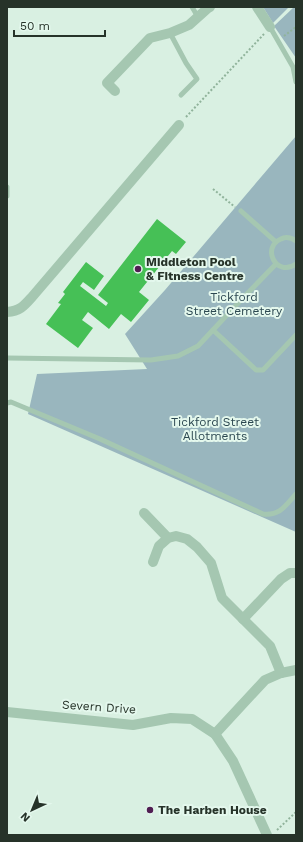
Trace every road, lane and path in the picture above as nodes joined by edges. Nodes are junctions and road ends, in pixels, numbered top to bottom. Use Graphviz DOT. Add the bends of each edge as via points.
graph roads {
  1 [pos="192,7"];
  2 [pos="210,7"];
  3 [pos="257,7"];
  4 [pos="198,17"];
  5 [pos="270,27"];
  6 [pos="296,27"];
  7 [pos="170,32"];
  8 [pos="278,40"];
  9 [pos="296,82"];
  10 [pos="115,91"];
  11 [pos="181,95"];
  12 [pos="179,125"];
  13 [pos="7,188"];
  14 [pos="213,189"];
  15 [pos="7,196"];
  16 [pos="241,211"];
  17 [pos="276,242"];
  18 [pos="296,242"];
  19 [pos="276,264"];
  20 [pos="296,264"];
  21 [pos="7,312"];
  22 [pos="213,330"];
  23 [pos="296,335"];
  24 [pos="7,358"];
  25 [pos="7,403"];
  26 [pos="296,494"];
  27 [pos="144,513"];
  28 [pos="168,538"];
  29 [pos="153,562"];
  30 [pos="296,573"];
  31 [pos="243,619"];
  32 [pos="296,670"];
  33 [pos="281,673"];
  34 [pos="7,712"];
  35 [pos="215,734"];
  36 [pos="296,812"];
  37 [pos="267,834"];
  1 -- 4 [label="lane"];
  2 -- 4 [label="street"];
  3 -- 5 [label="street"];
  4 -- 7 [label="street" via="189,25"];
  5 -- 8 [label="lane"];
  5 -- 12 [label="path"];
  6 -- 8 [label="path"];
  7 -- 10 [label="street" via="150,38 107,83"];
  7 -- 11 [label="lane" via="197,79"];
  8 -- 9 [label="lane" via="292,67"];
  12 -- 21 [label="street" via="21,309"];
  13 -- 15 [label="lane"];
  14 -- 16 [label="path"];
  16 -- 17 [label="lane"];
  17 -- 18 [label="lane" via="284,238"];
  17 -- 19 [label="lane" via="271,250"];
  19 -- 20 [label="lane" via="287,268"];
  19 -- 22 [label="lane"];
  22 -- 23 [label="lane" via="256,370 263,370"];
  22 -- 24 [label="lane" via="198,346 178,356 151,360"];
  25 -- 26 [label="lane" via="11,402 100,439 263,514 279,512"];
  27 -- 28 [label="street"];
  28 -- 29 [label="street" via="159,546"];
  28 -- 31 [label="street" via="176,536 187,539 197,547 211,563 222,598"];
  30 -- 31 [label="street" via="290,573 282,579"];
  31 -- 33 [label="street" via="270,646"];
  32 -- 33 [label="street"];
  33 -- 35 [label="street" via="265,680"];
  34 -- 35 [label="street, Severn Drive" via="133,725 171,718 192,719"];
  35 -- 37 [label="street, Severn Drive" via="232,760"];
  36 -- 37 [label="path" via="278,830"];
}
